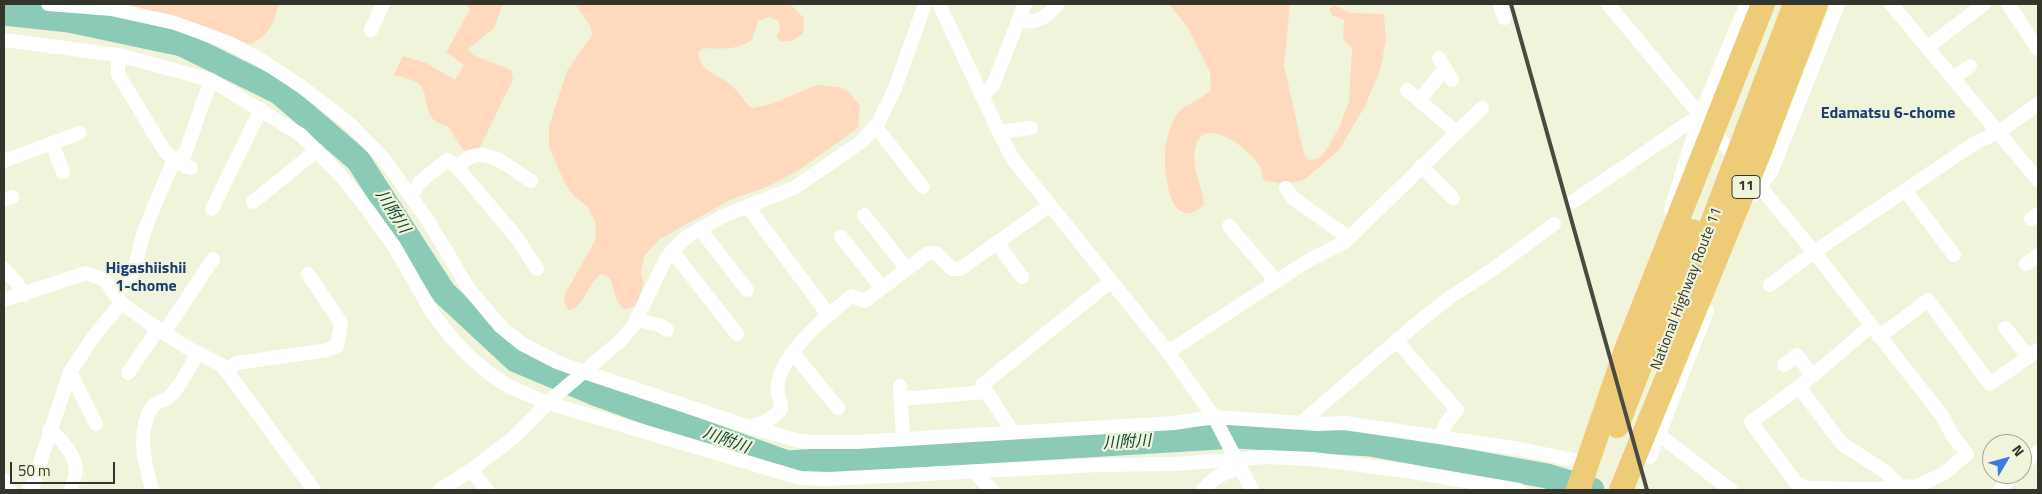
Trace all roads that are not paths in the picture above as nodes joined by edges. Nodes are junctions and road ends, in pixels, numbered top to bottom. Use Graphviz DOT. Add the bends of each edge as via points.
graph roads {
  1 [pos="48,4"];
  2 [pos="383,4"];
  3 [pos="926,4"];
  4 [pos="939,4"];
  5 [pos="1025,4"];
  6 [pos="1058,4"];
  7 [pos="1500,4"];
  8 [pos="1608,4"];
  9 [pos="1746,4"];
  10 [pos="1763,4"];
  11 [pos="1777,4"];
  12 [pos="1795,4"];
  13 [pos="1816,4"];
  14 [pos="1838,4"];
  15 [pos="1891,4"];
  16 [pos="1984,4"];
  17 [pos="2008,4"];
  18 [pos="1504,18"];
  19 [pos="1018,20"];
  20 [pos="371,30"];
  21 [pos="4,40"];
  22 [pos="1928,47"];
  23 [pos="2038,49"];
  24 [pos="118,56"];
  25 [pos="1970,66"];
  26 [pos="1445,68"];
  27 [pos="1954,78"];
  28 [pos="211,80"];
  29 [pos="1407,90"];
  30 [pos="982,97"];
  31 [pos="1419,101"];
  32 [pos="2038,104"];
  33 [pos="1482,108"];
  34 [pos="261,109"];
  35 [pos="1700,115"];
  36 [pos="875,126"];
  37 [pos="1032,128"];
  38 [pos="999,132"];
  39 [pos="1456,132"];
  40 [pos="1999,132"];
  41 [pos="79,133"];
  42 [pos="52,143"];
  43 [pos="317,150"];
  44 [pos="176,159"];
  45 [pos="4,161"];
  46 [pos="1421,166"];
  47 [pos="457,167"];
  48 [pos="191,168"];
  49 [pos="63,172"];
  50 [pos="921,179"];
  51 [pos="2038,180"];
  52 [pos="531,181"];
  53 [pos="1760,186"];
  54 [pos="1286,188"];
  55 [pos="1905,190"];
  56 [pos="411,197"];
  57 [pos="1453,198"];
  58 [pos="1574,201"];
  59 [pos="253,202"];
  60 [pos="1050,205"];
  61 [pos="748,207"];
  62 [pos="212,210"];
  63 [pos="864,215"];
  64 [pos="1554,224"];
  65 [pos="1229,226"];
  66 [pos="700,229"];
  67 [pos="841,237"];
  68 [pos="1349,238"];
  69 [pos="997,243"];
  70 [pos="1955,249"];
  71 [pos="672,251"];
  72 [pos="1814,252"];
  73 [pos="2038,255"];
  74 [pos="213,259"];
  75 [pos="2026,264"];
  76 [pos="4,269"];
  77 [pos="537,269"];
  78 [pos="907,269"];
  79 [pos="308,274"];
  80 [pos="1022,277"];
  81 [pos="1276,281"];
  82 [pos="1110,282"];
  83 [pos="1770,284"];
  84 [pos="882,288"];
  85 [pos="747,290"];
  86 [pos="24,295"];
  87 [pos="118,298"];
  88 [pos="4,300"];
  89 [pos="828,314"];
  90 [pos="1632,315"];
  91 [pos="636,320"];
  92 [pos="2005,328"];
  93 [pos="667,330"];
  94 [pos="1668,330"];
  95 [pos="161,331"];
  96 [pos="1875,331"];
  97 [pos="737,334"];
  98 [pos="1396,340"];
  99 [pos="1695,342"];
  100 [pos="1619,350"];
  101 [pos="1168,352"];
  102 [pos="198,353"];
  103 [pos="794,354"];
  104 [pos="2034,354"];
  105 [pos="1784,365"];
  106 [pos="226,370"];
  107 [pos="70,372"];
  108 [pos="128,373"];
  109 [pos="581,375"];
  110 [pos="1813,376"];
  111 [pos="1604,382"];
  112 [pos="1799,387"];
  113 [pos="986,392"];
  114 [pos="551,401"];
  115 [pos="838,408"];
  116 [pos="1216,421"];
  117 [pos="1302,422"];
  118 [pos="96,424"];
  119 [pos="749,427"];
  120 [pos="50,430"];
  121 [pos="1013,432"];
  122 [pos="1586,434"];
  123 [pos="1658,434"];
  124 [pos="1441,436"];
  125 [pos="903,439"];
  126 [pos="1650,457"];
  127 [pos="1235,459"];
  128 [pos="1577,463"];
  129 [pos="471,470"];
  130 [pos="975,473"];
  131 [pos="4,480"];
  132 [pos="803,484"];
  133 [pos="1453,485"];
  134 [pos="1899,486"];
  135 [pos="10,490"];
  136 [pos="29,490"];
  137 [pos="71,490"];
  138 [pos="152,490"];
  139 [pos="314,490"];
  140 [pos="440,490"];
  141 [pos="487,490"];
  142 [pos="992,490"];
  143 [pos="1203,490"];
  144 [pos="1252,490"];
  145 [pos="1519,490"];
  146 [pos="1568,490"];
  147 [pos="1578,490"];
  148 [pos="1592,490"];
  149 [pos="1610,490"];
  150 [pos="1621,490"];
  151 [pos="1731,490"];
  1 -- 56 [label="street" via="113,9 175,23 237,48 302,87 350,124 383,158"];
  2 -- 20 [label="street"];
  3 -- 36 [label="street" via="894,91"];
  4 -- 30 [label="street"];
  5 -- 19 [label="street"];
  6 -- 19 [label="street" via="1036,22"];
  7 -- 18 [label="street"];
  8 -- 35 [label="street"];
  9 -- 35 [label="street"];
  10 -- 147 [label="highway" via="1626,350"];
  11 -- 148 [label="highway, National Highway Route 11 / 11"];
  12 -- 149 [label="highway, National Highway Route 11 / 11"];
  13 -- 150 [label="highway, 11" via="1760,151"];
  14 -- 53 [label="street" via="1772,170"];
  15 -- 22 [label="street"];
  16 -- 22 [label="street"];
  17 -- 23 [label="street"];
  19 -- 30 [label="street" via="993,85"];
  21 -- 24 [label="street"];
  22 -- 27 [label="street"];
  24 -- 28 [label="street"];
  24 -- 44 [label="street" via="118,74 164,150"];
  25 -- 27 [label="street"];
  26 -- 31 [label="street"];
  27 -- 40 [label="street"];
  28 -- 34 [label="street"];
  28 -- 44 [label="street" via="185,154"];
  29 -- 31 [label="street"];
  30 -- 38 [label="street"];
  31 -- 39 [label="street"];
  32 -- 40 [label="street"];
  33 -- 39 [label="street"];
  34 -- 43 [label="street"];
  34 -- 62 [label="street"];
  35 -- 53 [label="street"];
  35 -- 58 [label="street"];
  35 -- 90 [label="street" via="1662,236"];
  36 -- 50 [label="street"];
  36 -- 61 [label="street" via="861,142 794,188"];
  37 -- 38 [label="street"];
  38 -- 60 [label="street" via="1013,159"];
  39 -- 46 [label="street"];
  40 -- 51 [label="street"];
  40 -- 55 [label="street" via="1975,143"];
  41 -- 42 [label="street"];
  42 -- 45 [label="street"];
  42 -- 49 [label="street"];
  43 -- 59 [label="street"];
  43 -- 114 [label="street" via="389,239 433,314 451,337 491,375 510,387"];
  44 -- 48 [label="street"];
  44 -- 87 [label="street" via="144,233 136,265"];
  46 -- 57 [label="street"];
  46 -- 68 [label="street"];
  47 -- 52 [label="street" via="470,158 488,155"];
  47 -- 56 [label="street" via="447,160 420,182"];
  47 -- 77 [label="street" via="516,238"];
  53 -- 72 [label="street"];
  53 -- 99 [label="street" via="1733,242"];
  54 -- 68 [label="street" via="1292,198"];
  55 -- 70 [label="street"];
  55 -- 72 [label="street"];
  56 -- 109 [label="street" via="470,290 500,326 522,344"];
  60 -- 69 [label="street"];
  60 -- 82 [label="street"];
  61 -- 66 [label="street"];
  61 -- 89 [label="street"];
  63 -- 78 [label="street"];
  64 -- 98 [label="street"];
  65 -- 81 [label="street"];
  66 -- 71 [label="street"];
  66 -- 85 [label="street"];
  67 -- 84 [label="street"];
  68 -- 81 [label="street" via="1339,247 1319,254"];
  69 -- 78 [label="street" via="956,270 948,267 933,252"];
  69 -- 80 [label="street"];
  71 -- 91 [label="street"];
  71 -- 97 [label="street"];
  72 -- 83 [label="street"];
  72 -- 96 [label="street"];
  73 -- 75 [label="street"];
  74 -- 95 [label="street"];
  76 -- 86 [label="street"];
  78 -- 84 [label="street"];
  79 -- 106 [label="street" via="341,323 337,346 237,363"];
  81 -- 101 [label="street"];
  82 -- 101 [label="street"];
  82 -- 113 [label="street" via="982,385"];
  84 -- 89 [label="street" via="865,301 852,296"];
  86 -- 87 [label="street" via="86,273 105,280"];
  86 -- 88 [label="street"];
  87 -- 95 [label="street"];
  87 -- 107 [label="street"];
  89 -- 103 [label="street"];
  90 -- 94 [label="street"];
  90 -- 100 [label="street"];
  91 -- 93 [label="street" via="654,323"];
  91 -- 109 [label="street" via="620,341"];
  92 -- 104 [label="street"];
  94 -- 99 [label="street"];
  94 -- 122 [label="street" via="1643,373 1607,403"];
  95 -- 102 [label="street"];
  95 -- 108 [label="street"];
  96 -- 104 [label="street" via="1928,300 1990,384"];
  96 -- 110 [label="street"];
  96 -- 134 [label="street" via="1943,417 1952,436 1967,454 1932,480 1915,487"];
  98 -- 117 [label="street"];
  98 -- 124 [label="street" via="1457,410 1446,423"];
  99 -- 123 [label="street"];
  101 -- 116 [label="street"];
  102 -- 106 [label="street"];
  102 -- 138 [label="street" via="172,394 152,406 146,421 143,455"];
  103 -- 115 [label="street"];
  103 -- 119 [label="street" via="782,370 778,384 781,410 766,422"];
  105 -- 110 [label="street" via="1797,355"];
  106 -- 139 [label="street"];
  107 -- 118 [label="street"];
  107 -- 120 [label="street"];
  109 -- 114 [label="street"];
  109 -- 119 [label="street"];
  110 -- 112 [label="street"];
  111 -- 122 [label="street"];
  112 -- 134 [label="street" via="1842,444 1886,472"];
  112 -- 134 [label="street" via="1751,422 1797,484 1808,488 1879,489"];
  113 -- 121 [label="street"];
  113 -- 125 [label="street" via="900,392"];
  114 -- 129 [label="street" via="513,438"];
  114 -- 132 [label="street"];
  116 -- 117 [label="street"];
  116 -- 121 [label="street"];
  116 -- 127 [label="street"];
  117 -- 124 [label="street" via="1345,423"];
  119 -- 125 [label="street" via="800,441"];
  120 -- 136 [label="street"];
  120 -- 137 [label="street" via="67,446 76,470"];
  121 -- 125 [label="street"];
  122 -- 128 [label="street"];
  123 -- 126 [label="street"];
  123 -- 151 [label="street"];
  124 -- 128 [label="street" via="1520,448"];
  127 -- 130 [label="street"];
  127 -- 133 [label="street" via="1313,458 1407,471"];
  127 -- 143 [label="street"];
  127 -- 144 [label="street"];
  128 -- 146 [label="street"];
  129 -- 140 [label="street"];
  129 -- 141 [label="street"];
  130 -- 132 [label="street"];
  130 -- 142 [label="street"];
  131 -- 135 [label="street"];
  133 -- 145 [label="street"];
}
